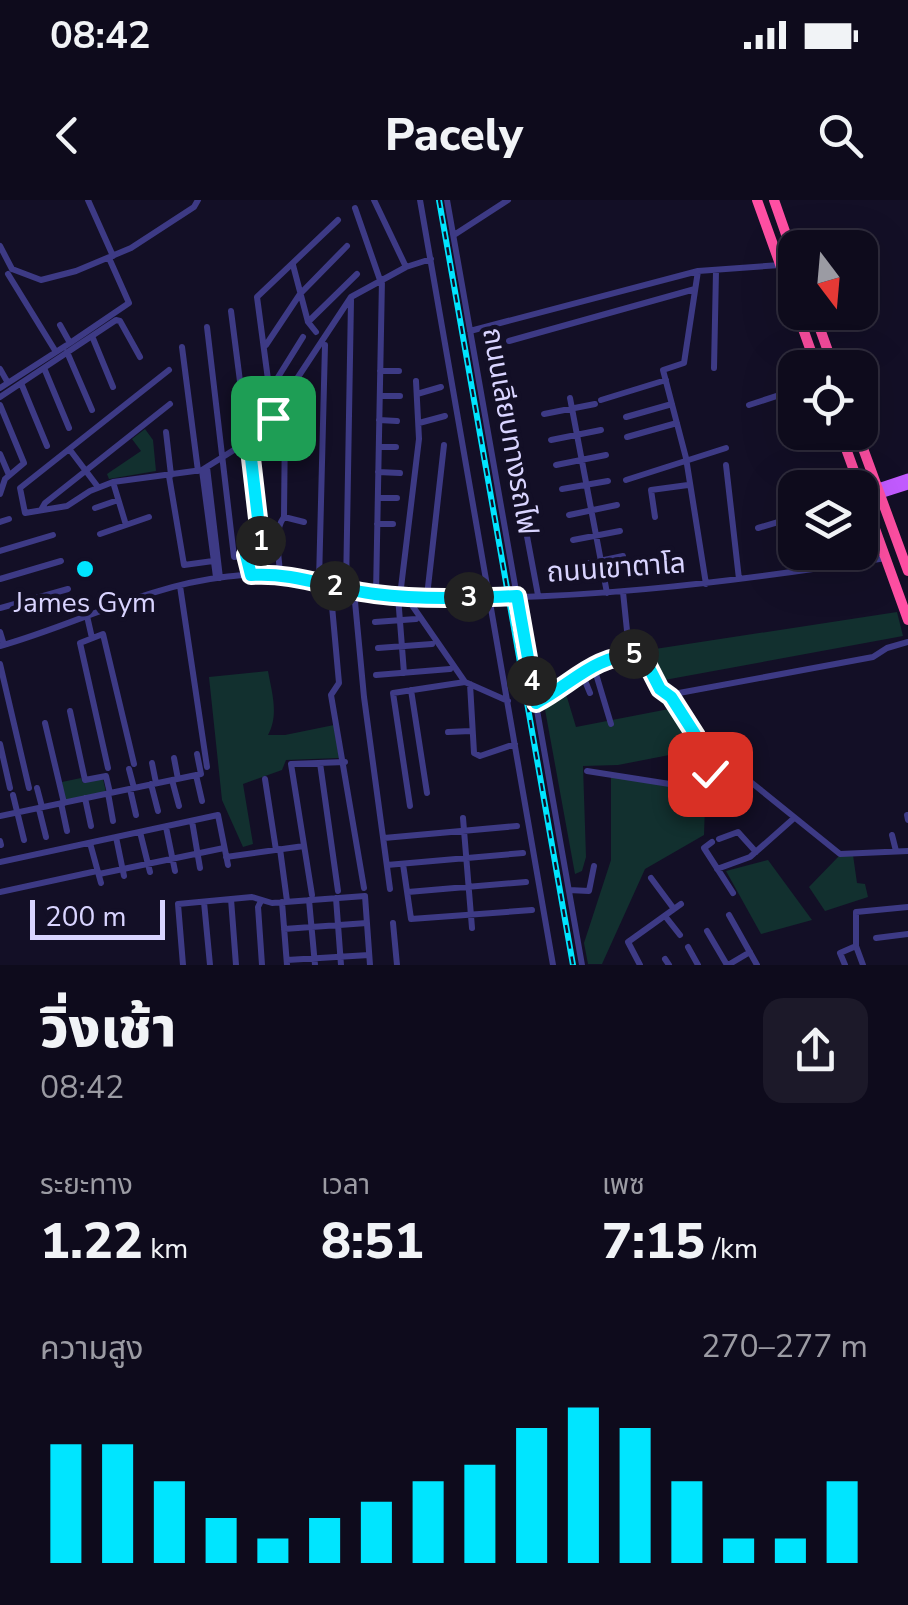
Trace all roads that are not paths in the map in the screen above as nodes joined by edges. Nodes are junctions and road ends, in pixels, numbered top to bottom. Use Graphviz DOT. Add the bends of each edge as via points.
graph roads {
  1 [pos="88,200"];
  2 [pos="198,200"];
  3 [pos="374,200"];
  4 [pos="420,200"];
  5 [pos="448,200"];
  6 [pos="508,200"];
  7 [pos="757,200"];
  8 [pos="774,200"];
  9 [pos="355,208"];
  10 [pos="338,220"];
  11 [pos="784,230"];
  12 [pos="454,235"];
  13 [pos="0,246"];
  14 [pos="347,246"];
  15 [pos="111,257"];
  16 [pos="430,258"];
  17 [pos="778,260"];
  18 [pos="292,265"];
  19 [pos="778,266"];
  20 [pos="406,267"];
  21 [pos="698,271"];
  22 [pos="716,271"];
  23 [pos="10,272"];
  24 [pos="358,274"];
  25 [pos="0,279"];
  26 [pos="381,280"];
  27 [pos="696,289"];
  28 [pos="300,294"];
  29 [pos="351,298"];
  30 [pos="230,311"];
  31 [pos="308,322"];
  32 [pos="60,325"];
  33 [pos="207,328"];
  34 [pos="470,331"];
  35 [pos="316,332"];
  36 [pos="92,336"];
  37 [pos="303,337"];
  38 [pos="509,341"];
  39 [pos="70,343"];
  40 [pos="325,345"];
  41 [pos="182,347"];
  42 [pos="264,348"];
  43 [pos="56,352"];
  44 [pos="67,352"];
  45 [pos="140,357"];
  46 [pos="0,368"];
  47 [pos="44,368"];
  48 [pos="714,368"];
  49 [pos="169,370"];
  50 [pos="380,370"];
  51 [pos="399,371"];
  52 [pos="666,380"];
  53 [pos="416,382"];
  54 [pos="8,383"];
  55 [pos="21,383"];
  56 [pos="113,387"];
  57 [pos="441,387"];
  58 [pos="0,388"];
  59 [pos="270,390"];
  60 [pos="416,394"];
  61 [pos="380,396"];
  62 [pos="400,396"];
  63 [pos="778,396"];
  64 [pos="0,397"];
  65 [pos="570,398"];
  66 [pos="170,404"];
  67 [pos="672,404"];
  68 [pos="0,405"];
  69 [pos="750,405"];
  70 [pos="572,409"];
  71 [pos="92,410"];
  72 [pos="544,414"];
  73 [pos="445,416"];
  74 [pos="626,417"];
  75 [pos="273,418"];
  76 [pos="505,419"];
  77 [pos="379,420"];
  78 [pos="396,421"];
  79 [pos="285,422"];
  80 [pos="419,423"];
  81 [pos="677,423"];
  82 [pos="69,428"];
  83 [pos="600,430"];
  84 [pos="166,432"];
  85 [pos="577,435"];
  86 [pos="627,437"];
  87 [pos="551,440"];
  88 [pos="249,441"];
  89 [pos="444,445"];
  90 [pos="47,446"];
  91 [pos="379,447"];
  92 [pos="396,448"];
  93 [pos="726,448"];
  94 [pos="70,450"];
  95 [pos="864,450"];
  96 [pos="0,454"];
  97 [pos="606,455"];
  98 [pos="222,456"];
  99 [pos="686,458"];
  100 [pos="582,459"];
  101 [pos="2,464"];
  102 [pos="556,464"];
  103 [pos="726,465"];
  104 [pos="202,469"];
  105 [pos="87,472"];
  106 [pos="378,472"];
  107 [pos="400,473"];
  108 [pos="9,475"];
  109 [pos="170,476"];
  110 [pos="608,480"];
  111 [pos="626,480"];
  112 [pos="908,481"];
  113 [pos="113,482"];
  114 [pos="586,485"];
  115 [pos="688,485"];
  116 [pos="98,487"];
  117 [pos="562,489"];
  118 [pos="879,491"];
  119 [pos="1,493"];
  120 [pos="378,498"];
  121 [pos="396,498"];
  122 [pos="118,500"];
  123 [pos="617,504"];
  124 [pos="94,508"];
  125 [pos="592,510"];
  126 [pos="40,511"];
  127 [pos="570,515"];
  128 [pos="284,517"];
  129 [pos="655,517"];
  130 [pos="149,518"];
  131 [pos="9,520"];
  132 [pos="0,522"];
  133 [pos="304,522"];
  134 [pos="778,522"];
  135 [pos="377,524"];
  136 [pos="393,524"];
  137 [pos="126,526"];
  138 [pos="758,528"];
  139 [pos="620,530"];
  140 [pos="100,534"];
  141 [pos="52,535"];
  142 [pos="596,535"];
  143 [pos="878,537"];
  144 [pos="573,540"];
  145 [pos="902,544"];
  146 [pos="0,550"];
  147 [pos="246,555"];
  148 [pos="624,556"];
  149 [pos="886,558"];
  150 [pos="214,560"];
  151 [pos="601,561"];
  152 [pos="61,562"];
  153 [pos="576,566"];
  154 [pos="908,570"];
  155 [pos="280,574"];
  156 [pos="249,575"];
  157 [pos="218,578"];
  158 [pos="0,579"];
  159 [pos="739,580"];
  160 [pos="319,581"];
  161 [pos="330,584"];
  162 [pos="706,584"];
  163 [pos="180,586"];
  164 [pos="68,589"];
  165 [pos="350,590"];
  166 [pos="624,592"];
  167 [pos="607,593"];
  168 [pos="376,594"];
  169 [pos="538,595"];
  170 [pos="401,596"];
  171 [pos="427,596"];
  172 [pos="517,596"];
  173 [pos="488,597"];
  174 [pos="0,608"];
  175 [pos="84,617"];
  176 [pos="416,619"];
  177 [pos="399,620"];
  178 [pos="908,620"];
  179 [pos="375,622"];
  180 [pos="0,632"];
  181 [pos="91,635"];
  182 [pos="908,642"];
  183 [pos="432,644"];
  184 [pos="2,646"];
  185 [pos="402,646"];
  186 [pos="378,648"];
  187 [pos="629,650"];
  188 [pos="0,664"];
  189 [pos="592,664"];
  190 [pos="450,669"];
  191 [pos="581,671"];
  192 [pos="404,673"];
  193 [pos="376,675"];
  194 [pos="468,683"];
  195 [pos="411,690"];
  196 [pos="590,693"];
  197 [pos="679,693"];
  198 [pos="508,701"];
  199 [pos="536,703"];
  200 [pos="70,711"];
  201 [pos="46,723"];
  202 [pos="611,724"];
  203 [pos="471,730"];
  204 [pos="448,732"];
  205 [pos="0,744"];
  206 [pos="515,744"];
  207 [pos="197,754"];
  208 [pos="174,758"];
  209 [pos="345,762"];
  210 [pos="152,763"];
  211 [pos="320,764"];
  212 [pos="108,768"];
  213 [pos="208,768"];
  214 [pos="587,771"];
  215 [pos="708,773"];
  216 [pos="196,775"];
  217 [pos="176,779"];
  218 [pos="265,779"];
  219 [pos="154,784"];
  220 [pos="132,788"];
  221 [pos="109,793"];
  222 [pos="427,793"];
  223 [pos="85,798"];
  224 [pos="202,801"];
  225 [pos="62,803"];
  226 [pos="180,806"];
  227 [pos="410,806"];
  228 [pos="40,808"];
  229 [pos="158,811"];
  230 [pos="16,813"];
  231 [pos="136,815"];
  232 [pos="0,816"];
  233 [pos="463,818"];
  234 [pos="793,819"];
  235 [pos="114,821"];
  236 [pos="192,821"];
  237 [pos="90,826"];
  238 [pos="166,826"];
  239 [pos="517,826"];
  240 [pos="464,830"];
  241 [pos="67,831"];
  242 [pos="140,832"];
  243 [pos="892,834"];
  244 [pos="46,836"];
  245 [pos="116,837"];
  246 [pos="383,838"];
  247 [pos="24,840"];
  248 [pos="90,843"];
  249 [pos="304,846"];
  250 [pos="224,848"];
  251 [pos="278,850"];
  252 [pos="908,851"];
  253 [pos="756,852"];
  254 [pos="896,852"];
  255 [pos="523,853"];
  256 [pos="198,854"];
  257 [pos="173,858"];
  258 [pos="466,858"];
  259 [pos="0,862"];
  260 [pos="403,864"];
  261 [pos="387,865"];
  262 [pos="594,866"];
  263 [pos="149,868"];
  264 [pos="200,868"];
  265 [pos="717,868"];
  266 [pos="176,870"];
  267 [pos="98,872"];
  268 [pos="123,873"];
  269 [pos="651,878"];
  270 [pos="526,882"];
  271 [pos="101,883"];
  272 [pos="468,886"];
  273 [pos="364,888"];
  274 [pos="390,889"];
  275 [pos="570,890"];
  276 [pos="0,892"];
  277 [pos="407,892"];
  278 [pos="733,892"];
  279 [pos="337,894"];
  280 [pos="311,897"];
  281 [pos="231,899"];
  282 [pos="262,901"];
  283 [pos="284,901"];
  284 [pos="204,902"];
  285 [pos="908,907"];
  286 [pos="532,910"];
  287 [pos="472,915"];
  288 [pos="665,916"];
  289 [pos="729,916"];
  290 [pos="367,922"];
  291 [pos="393,923"];
  292 [pos="338,925"];
  293 [pos="312,927"];
  294 [pos="472,928"];
  295 [pos="284,929"];
  296 [pos="707,931"];
  297 [pos="908,934"];
  298 [pos="680,935"];
  299 [pos="876,938"];
  300 [pos="856,946"];
  301 [pos="688,947"];
  302 [pos="750,952"];
  303 [pos="369,955"];
  304 [pos="341,961"];
  305 [pos="315,962"];
  306 [pos="287,963"];
  307 [pos="183,965"];
  308 [pos="210,965"];
  309 [pos="236,965"];
  310 [pos="262,965"];
  311 [pos="370,965"];
  312 [pos="397,965"];
  313 [pos="554,965"];
  314 [pos="582,965"];
  315 [pos="640,965"];
  316 [pos="698,965"];
  317 [pos="727,965"];
  318 [pos="757,965"];
  319 [pos="845,965"];
  320 [pos="863,965"];
  1 -- 15 [label="street"];
  2 -- 15 [label="street"];
  3 -- 20 [label="street"];
  4 -- 16 [label="street, ถนนเลียบทางรถไฟ"];
  5 -- 12 [label="street, ถนนเลียบทางรถไฟ"];
  6 -- 12 [label="street"];
  7 -- 17 [label="highway"];
  8 -- 11 [label="highway"];
  9 -- 26 [label="street"];
  10 -- 18 [label="street"];
  12 -- 34 [label="street, ถนนเลียบทางรถไฟ"];
  13 -- 23 [label="street"];
  14 -- 28 [label="street"];
  15 -- 23 [label="street" via="41,280"];
  15 -- 39 [label="street" via="129,303"];
  16 -- 20 [label="street"];
  16 -- 173 [label="street, ถนนเลียบทางรถไฟ"];
  18 -- 28 [label="street"];
  18 -- 42 [label="street" via="257,297"];
  19 -- 22 [label="street"];
  20 -- 26 [label="street"];
  21 -- 22 [label="street"];
  21 -- 27 [label="street"];
  21 -- 34 [label="street"];
  22 -- 48 [label="street"];
  23 -- 25 [label="street"];
  23 -- 43 [label="street"];
  24 -- 31 [label="street"];
  26 -- 29 [label="street"];
  26 -- 50 [label="street"];
  27 -- 38 [label="street"];
  27 -- 52 [label="street" via="684,363 663,370"];
  28 -- 31 [label="street"];
  28 -- 42 [label="street"];
  29 -- 75 [label="street"];
  29 -- 165 [label="street"];
  30 -- 88 [label="street"];
  31 -- 35 [label="street"];
  32 -- 39 [label="street"];
  33 -- 98 [label="street"];
  34 -- 172 [label="street, ถนนเลียบทางรถไฟ"];
  36 -- 44 [label="street"];
  36 -- 45 [label="street" via="120,320"];
  36 -- 56 [label="street"];
  37 -- 59 [label="street"];
  39 -- 43 [label="street"];
  40 -- 160 [label="street"];
  41 -- 104 [label="street"];
  42 -- 59 [label="street"];
  43 -- 54 [label="street"];
  44 -- 47 [label="street"];
  44 -- 71 [label="street"];
  46 -- 54 [label="street"];
  47 -- 55 [label="street"];
  47 -- 82 [label="street"];
  49 -- 94 [label="street"];
  50 -- 51 [label="street"];
  50 -- 61 [label="street"];
  52 -- 67 [label="street"];
  52 -- 70 [label="street"];
  53 -- 60 [label="street"];
  54 -- 58 [label="street"];
  55 -- 64 [label="street"];
  55 -- 90 [label="street"];
  57 -- 60 [label="street"];
  59 -- 75 [label="street"];
  60 -- 80 [label="street"];
  61 -- 62 [label="street"];
  61 -- 77 [label="street"];
  63 -- 69 [label="street"];
  65 -- 70 [label="street"];
  66 -- 105 [label="street"];
  67 -- 74 [label="street"];
  67 -- 81 [label="street"];
  68 -- 108 [label="street" via="24,463"];
  70 -- 72 [label="street"];
  70 -- 85 [label="street"];
  73 -- 80 [label="street"];
  75 -- 88 [label="street"];
  76 -- 169 [label="street"];
  77 -- 78 [label="street"];
  77 -- 91 [label="street"];
  79 -- 128 [label="street"];
  80 -- 170 [label="street"];
  81 -- 86 [label="street"];
  81 -- 99 [label="street"];
  83 -- 85 [label="street"];
  84 -- 109 [label="street"];
  85 -- 87 [label="street"];
  85 -- 100 [label="street"];
  88 -- 98 [label="street"];
  88 -- 147 [label="street" via="262,553"];
  89 -- 171 [label="street"];
  91 -- 92 [label="street"];
  91 -- 106 [label="street"];
  93 -- 99 [label="street"];
  94 -- 105 [label="street"];
  94 -- 126 [label="street" via="20,488 24,513"];
  95 -- 118 [label="highway"];
  96 -- 101 [label="street"];
  97 -- 100 [label="street"];
  98 -- 104 [label="street"];
  98 -- 147 [label="street" via="234,557"];
  99 -- 111 [label="street"];
  99 -- 115 [label="street"];
  100 -- 102 [label="street"];
  100 -- 114 [label="street"];
  101 -- 108 [label="street"];
  103 -- 159 [label="street"];
  104 -- 109 [label="street"];
  104 -- 150 [label="street"];
  104 -- 157 [label="street"];
  105 -- 116 [label="street"];
  105 -- 126 [label="street"];
  106 -- 107 [label="street"];
  106 -- 120 [label="street"];
  108 -- 119 [label="street"];
  109 -- 113 [label="street"];
  109 -- 150 [label="street" via="184,565"];
  110 -- 114 [label="street"];
  112 -- 118 [label="main road"];
  113 -- 116 [label="street"];
  113 -- 122 [label="street"];
  114 -- 117 [label="street"];
  114 -- 125 [label="street"];
  115 -- 129 [label="street" via="651,490"];
  115 -- 162 [label="street"];
  116 -- 126 [label="street" via="67,506"];
  118 -- 145 [label="highway"];
  120 -- 121 [label="street"];
  120 -- 135 [label="street"];
  122 -- 124 [label="street"];
  122 -- 137 [label="street"];
  123 -- 125 [label="street"];
  125 -- 127 [label="street"];
  125 -- 142 [label="street"];
  128 -- 133 [label="street"];
  128 -- 155 [label="street" via="278,525"];
  130 -- 137 [label="street"];
  131 -- 132 [label="street"];
  134 -- 138 [label="street"];
  135 -- 136 [label="street"];
  135 -- 168 [label="street"];
  137 -- 140 [label="street"];
  139 -- 142 [label="street"];
  141 -- 146 [label="street"];
  142 -- 144 [label="street"];
  142 -- 151 [label="street"];
  143 -- 149 [label="highway"];
  145 -- 149 [label="highway"];
  145 -- 154 [label="highway"];
  147 -- 156 [label="street"];
  148 -- 151 [label="street"];
  149 -- 159 [label="street, ถนนเขาตาโล"];
  149 -- 178 [label="highway"];
  150 -- 157 [label="street"];
  151 -- 153 [label="street"];
  151 -- 167 [label="street"];
  152 -- 158 [label="street"];
  155 -- 156 [label="street, ถนนเขาตาโล"];
  155 -- 160 [label="street, ถนนเขาตาโล"];
  156 -- 157 [label="street, ถนนเขาตาโล"];
  157 -- 163 [label="street, ถนนเขาตาโล"];
  159 -- 162 [label="street, ถนนเขาตาโล"];
  160 -- 161 [label="street, ถนนเขาตาโล"];
  161 -- 165 [label="street, ถนนเขาตาโล"];
  161 -- 209 [label="street" via="338,683 331,695"];
  162 -- 166 [label="street, ถนนเขาตาโล"];
  163 -- 175 [label="street, ถนนเขาตาโล"];
  163 -- 213 [label="street"];
  164 -- 174 [label="street"];
  165 -- 168 [label="street, ถนนเขาตาโล"];
  165 -- 246 [label="street"];
  166 -- 167 [label="street, ถนนเขาตาโล"];
  166 -- 187 [label="street"];
  167 -- 169 [label="street, ถนนเขาตาโล"];
  168 -- 170 [label="street, ถนนเขาตาโล"];
  169 -- 172 [label="street, ถนนเขาตาโล"];
  170 -- 171 [label="street, ถนนเขาตาโล"];
  170 -- 177 [label="street"];
  170 -- 194 [label="street"];
  171 -- 173 [label="street, ถนนเขาตาโล"];
  172 -- 173 [label="street, ถนนเขาตาโล"];
  172 -- 199 [label="street, ถนนเลียบทางรถไฟ"];
  173 -- 198 [label="street, ถนนเลียบทางรถไฟ"];
  175 -- 181 [label="street"];
  175 -- 184 [label="street, ถนนเขาตาโล"];
  176 -- 177 [label="street"];
  177 -- 179 [label="street"];
  177 -- 185 [label="street"];
  180 -- 184 [label="street"];
  181 -- 212 [label="street" via="80,642"];
  181 -- 220 [label="street" via="104,634"];
  182 -- 197 [label="street" via="873,657"];
  183 -- 185 [label="street"];
  185 -- 186 [label="street"];
  185 -- 192 [label="street"];
  188 -- 228 [label="street"];
  189 -- 191 [label="street"];
  189 -- 202 [label="street"];
  189 -- 215 [label="street" via="642,654 696,736"];
  190 -- 192 [label="street"];
  191 -- 196 [label="street"];
  191 -- 199 [label="street"];
  192 -- 193 [label="street"];
  194 -- 195 [label="street"];
  194 -- 198 [label="street"];
  194 -- 203 [label="street"];
  195 -- 222 [label="street"];
  195 -- 227 [label="street" via="393,693"];
  198 -- 206 [label="street, ถนนเลียบทางรถไฟ"];
  199 -- 275 [label="street, ถนนเลียบทางรถไฟ"];
  200 -- 221 [label="street" via="86,780 106,776"];
  201 -- 225 [label="street"];
  203 -- 204 [label="street"];
  203 -- 206 [label="street" via="476,756"];
  205 -- 230 [label="street"];
  206 -- 313 [label="street, ถนนเลียบทางรถไฟ"];
  207 -- 216 [label="street"];
  208 -- 217 [label="street"];
  209 -- 211 [label="street"];
  209 -- 273 [label="street"];
  210 -- 219 [label="street"];
  211 -- 249 [label="street" via="291,764"];
  211 -- 279 [label="street"];
  214 -- 215 [label="street" via="674,784"];
  215 -- 234 [label="street" via="752,783"];
  216 -- 217 [label="street"];
  216 -- 224 [label="street"];
  217 -- 219 [label="street"];
  217 -- 226 [label="street"];
  218 -- 251 [label="street"];
  219 -- 220 [label="street"];
  219 -- 229 [label="street"];
  220 -- 221 [label="street"];
  220 -- 231 [label="street"];
  221 -- 223 [label="street"];
  221 -- 235 [label="street"];
  223 -- 225 [label="street"];
  223 -- 237 [label="street"];
  225 -- 228 [label="street"];
  225 -- 241 [label="street"];
  228 -- 230 [label="street"];
  228 -- 244 [label="street"];
  230 -- 232 [label="street"];
  230 -- 247 [label="street"];
  233 -- 240 [label="street"];
  234 -- 253 [label="street"];
  234 -- 254 [label="street" via="840,854"];
  236 -- 238 [label="street"];
  236 -- 250 [label="street" via="218,816"];
  236 -- 256 [label="street"];
  238 -- 242 [label="street"];
  238 -- 257 [label="street"];
  239 -- 240 [label="street"];
  240 -- 246 [label="street"];
  240 -- 258 [label="street"];
  242 -- 245 [label="street"];
  242 -- 263 [label="street"];
  243 -- 254 [label="street"];
  245 -- 248 [label="street"];
  245 -- 268 [label="street"];
  246 -- 261 [label="street"];
  248 -- 259 [label="street"];
  248 -- 267 [label="street"];
  249 -- 251 [label="street"];
  249 -- 280 [label="street"];
  250 -- 251 [label="street" via="227,861"];
  250 -- 256 [label="street"];
  251 -- 283 [label="street"];
  252 -- 254 [label="street"];
  253 -- 265 [label="street"];
  253 -- 265 [label="street" via="738,832 715,840 704,848"];
  255 -- 258 [label="street"];
  256 -- 257 [label="street"];
  256 -- 264 [label="street"];
  257 -- 263 [label="street"];
  257 -- 266 [label="street"];
  258 -- 260 [label="street"];
  258 -- 272 [label="street"];
  260 -- 261 [label="street"];
  260 -- 277 [label="street"];
  261 -- 274 [label="street"];
  262 -- 275 [label="street" via="589,891"];
  263 -- 268 [label="street"];
  265 -- 278 [label="street"];
  267 -- 268 [label="street"];
  267 -- 271 [label="street"];
  267 -- 276 [label="street"];
  269 -- 288 [label="street" via="678,907"];
  270 -- 272 [label="street"];
  272 -- 277 [label="street"];
  272 -- 287 [label="street"];
  275 -- 314 [label="street, ถนนเลียบทางรถไฟ"];
  277 -- 287 [label="street" via="410,919"];
  279 -- 280 [label="street"];
  279 -- 290 [label="street" via="365,896"];
  279 -- 292 [label="street"];
  280 -- 283 [label="street"];
  280 -- 293 [label="street"];
  281 -- 282 [label="street"];
  281 -- 284 [label="street"];
  281 -- 309 [label="street"];
  282 -- 283 [label="street"];
  282 -- 310 [label="street"];
  283 -- 295 [label="street"];
  284 -- 307 [label="street" via="178,904"];
  284 -- 308 [label="street"];
  285 -- 300 [label="street" via="856,912"];
  286 -- 287 [label="street"];
  287 -- 294 [label="street"];
  288 -- 298 [label="street"];
  288 -- 315 [label="street" via="628,942"];
  289 -- 302 [label="street"];
  290 -- 292 [label="street"];
  290 -- 303 [label="street"];
  291 -- 312 [label="street"];
  292 -- 293 [label="street"];
  292 -- 304 [label="street"];
  293 -- 295 [label="street"];
  293 -- 305 [label="street"];
  295 -- 306 [label="street"];
  296 -- 317 [label="street"];
  297 -- 299 [label="street"];
  300 -- 319 [label="street" via="840,953"];
  300 -- 320 [label="street"];
  301 -- 316 [label="street"];
  302 -- 317 [label="street"];
  302 -- 318 [label="street"];
  303 -- 304 [label="street"];
  303 -- 311 [label="street"];
  304 -- 305 [label="street"];
  305 -- 306 [label="street"];
}
